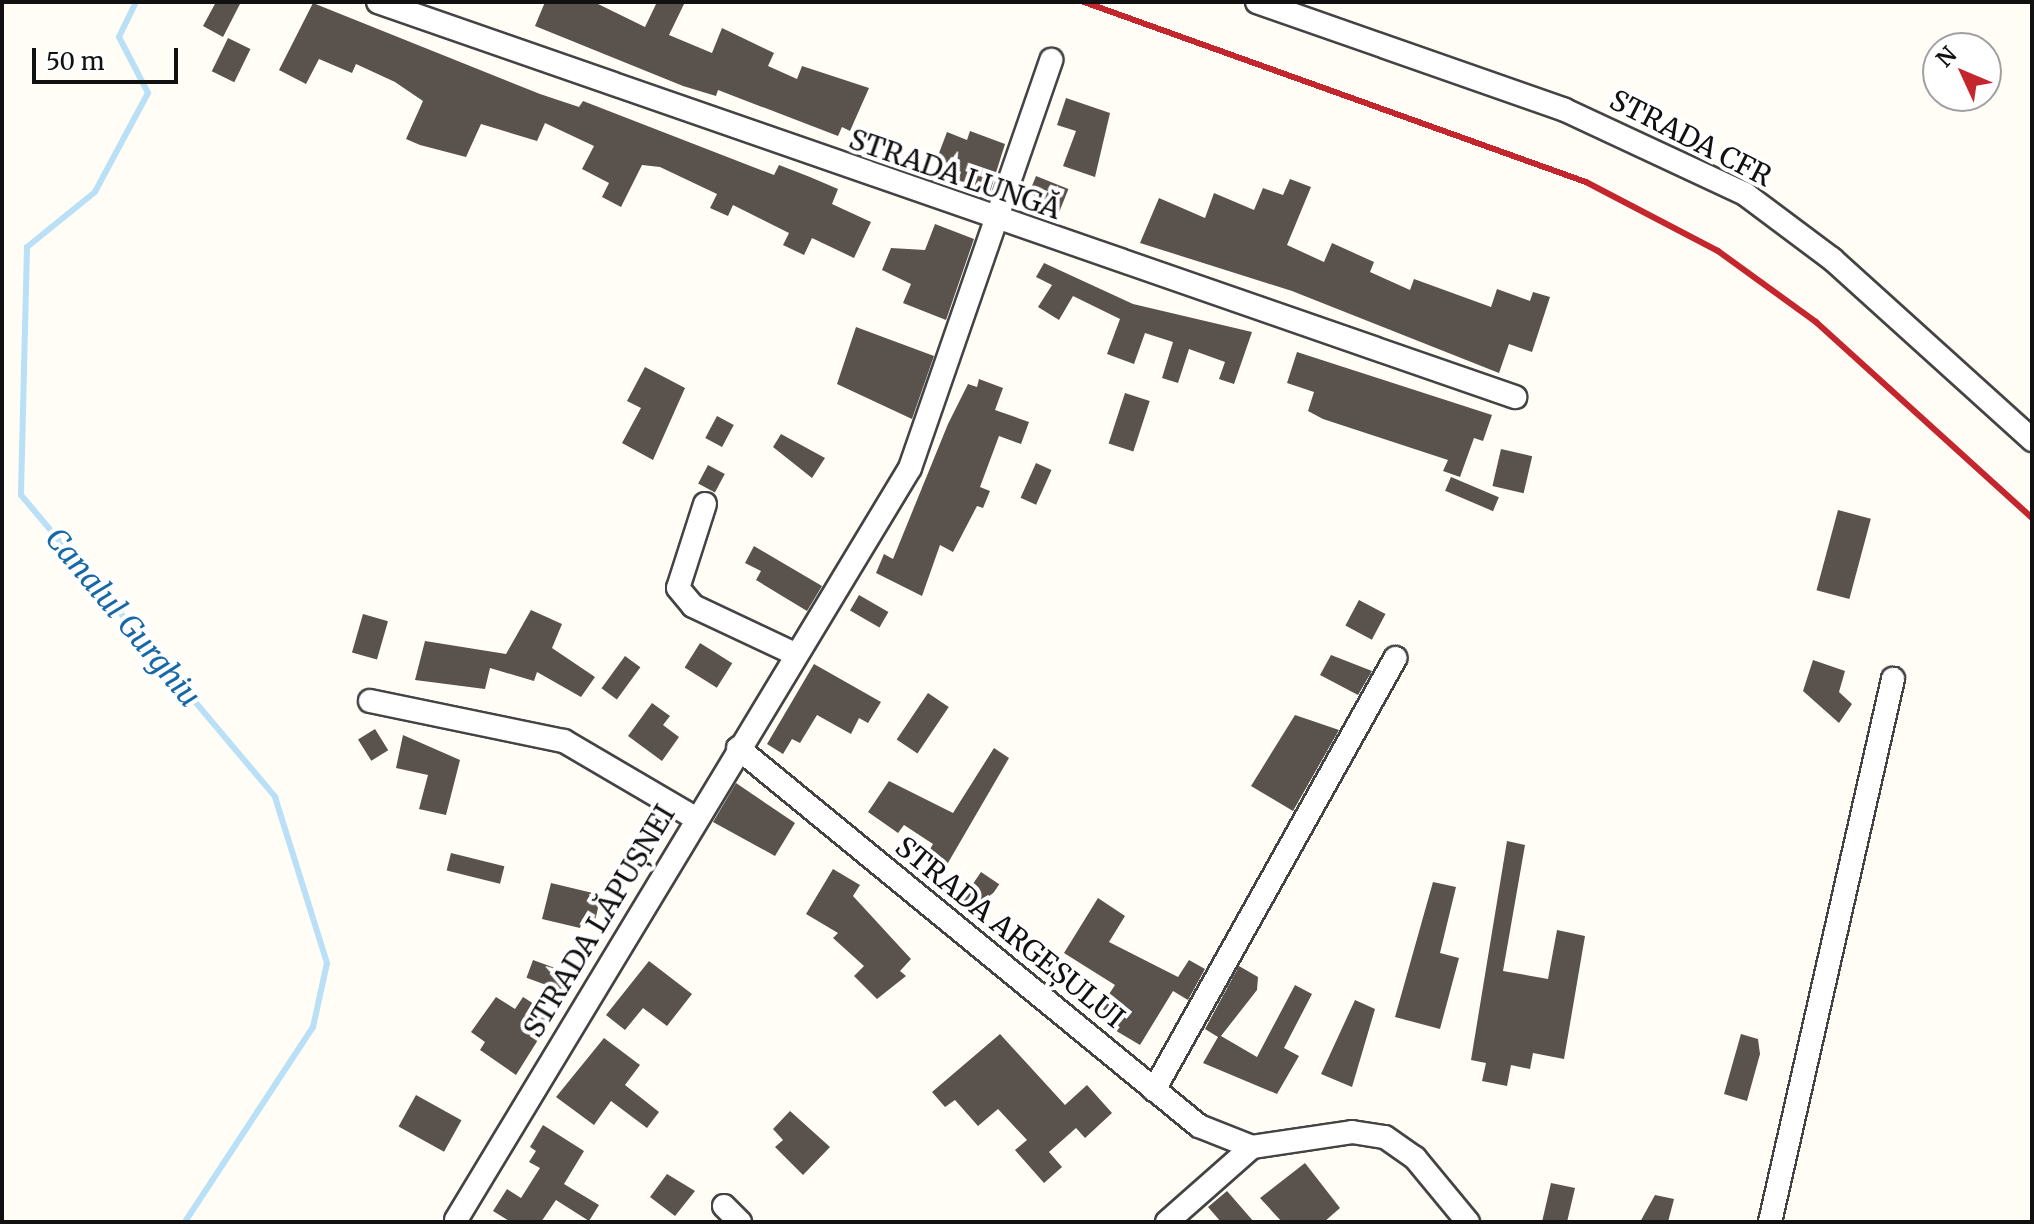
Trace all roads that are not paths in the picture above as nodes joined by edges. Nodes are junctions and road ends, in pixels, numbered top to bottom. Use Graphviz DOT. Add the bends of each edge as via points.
graph roads {
  1 [pos="378,2"];
  2 [pos="1257,2"];
  3 [pos="1051,60"];
  4 [pos="998,221"];
  5 [pos="1515,397"];
  6 [pos="2032,440"];
  7 [pos="705,504"];
  8 [pos="795,654"];
  9 [pos="1395,658"];
  10 [pos="1893,679"];
  11 [pos="370,701"];
  12 [pos="738,748"];
  13 [pos="695,818"];
  14 [pos="1154,1090"];
  15 [pos="1252,1147"];
  16 [pos="456,1220"];
  17 [pos="1167,1222"];
  18 [pos="1468,1222"];
  19 [pos="1770,1222"];
  1 -- 4 [label="street, STRADA LUNGĂ"];
  2 -- 6 [label="street, STRADA CFR" via="1565,110 1745,194 1832,259"];
  3 -- 4 [label="street, STRADA LĂPUȘNEI"];
  4 -- 5 [label="street, STRADA LUNGĂ"];
  4 -- 8 [label="street, STRADA LĂPUȘNEI" via="910,468"];
  7 -- 8 [label="street" via="678,588 693,606"];
  8 -- 12 [label="street, STRADA LĂPUȘNEI"];
  9 -- 14 [label="street"];
  10 -- 19 [label="street"];
  11 -- 13 [label="street" via="564,741"];
  12 -- 13 [label="street, STRADA LĂPUȘNEI"];
  12 -- 14 [label="street, STRADA ARGEȘULUI"];
  13 -- 16 [label="street, STRADA LĂPUȘNEI"];
  14 -- 15 [label="street, STRADA ARGEȘULUI" via="1199,1126"];
  15 -- 17 [label="street"];
  15 -- 18 [label="street" via="1352,1132 1385,1137 1415,1158"];
}
